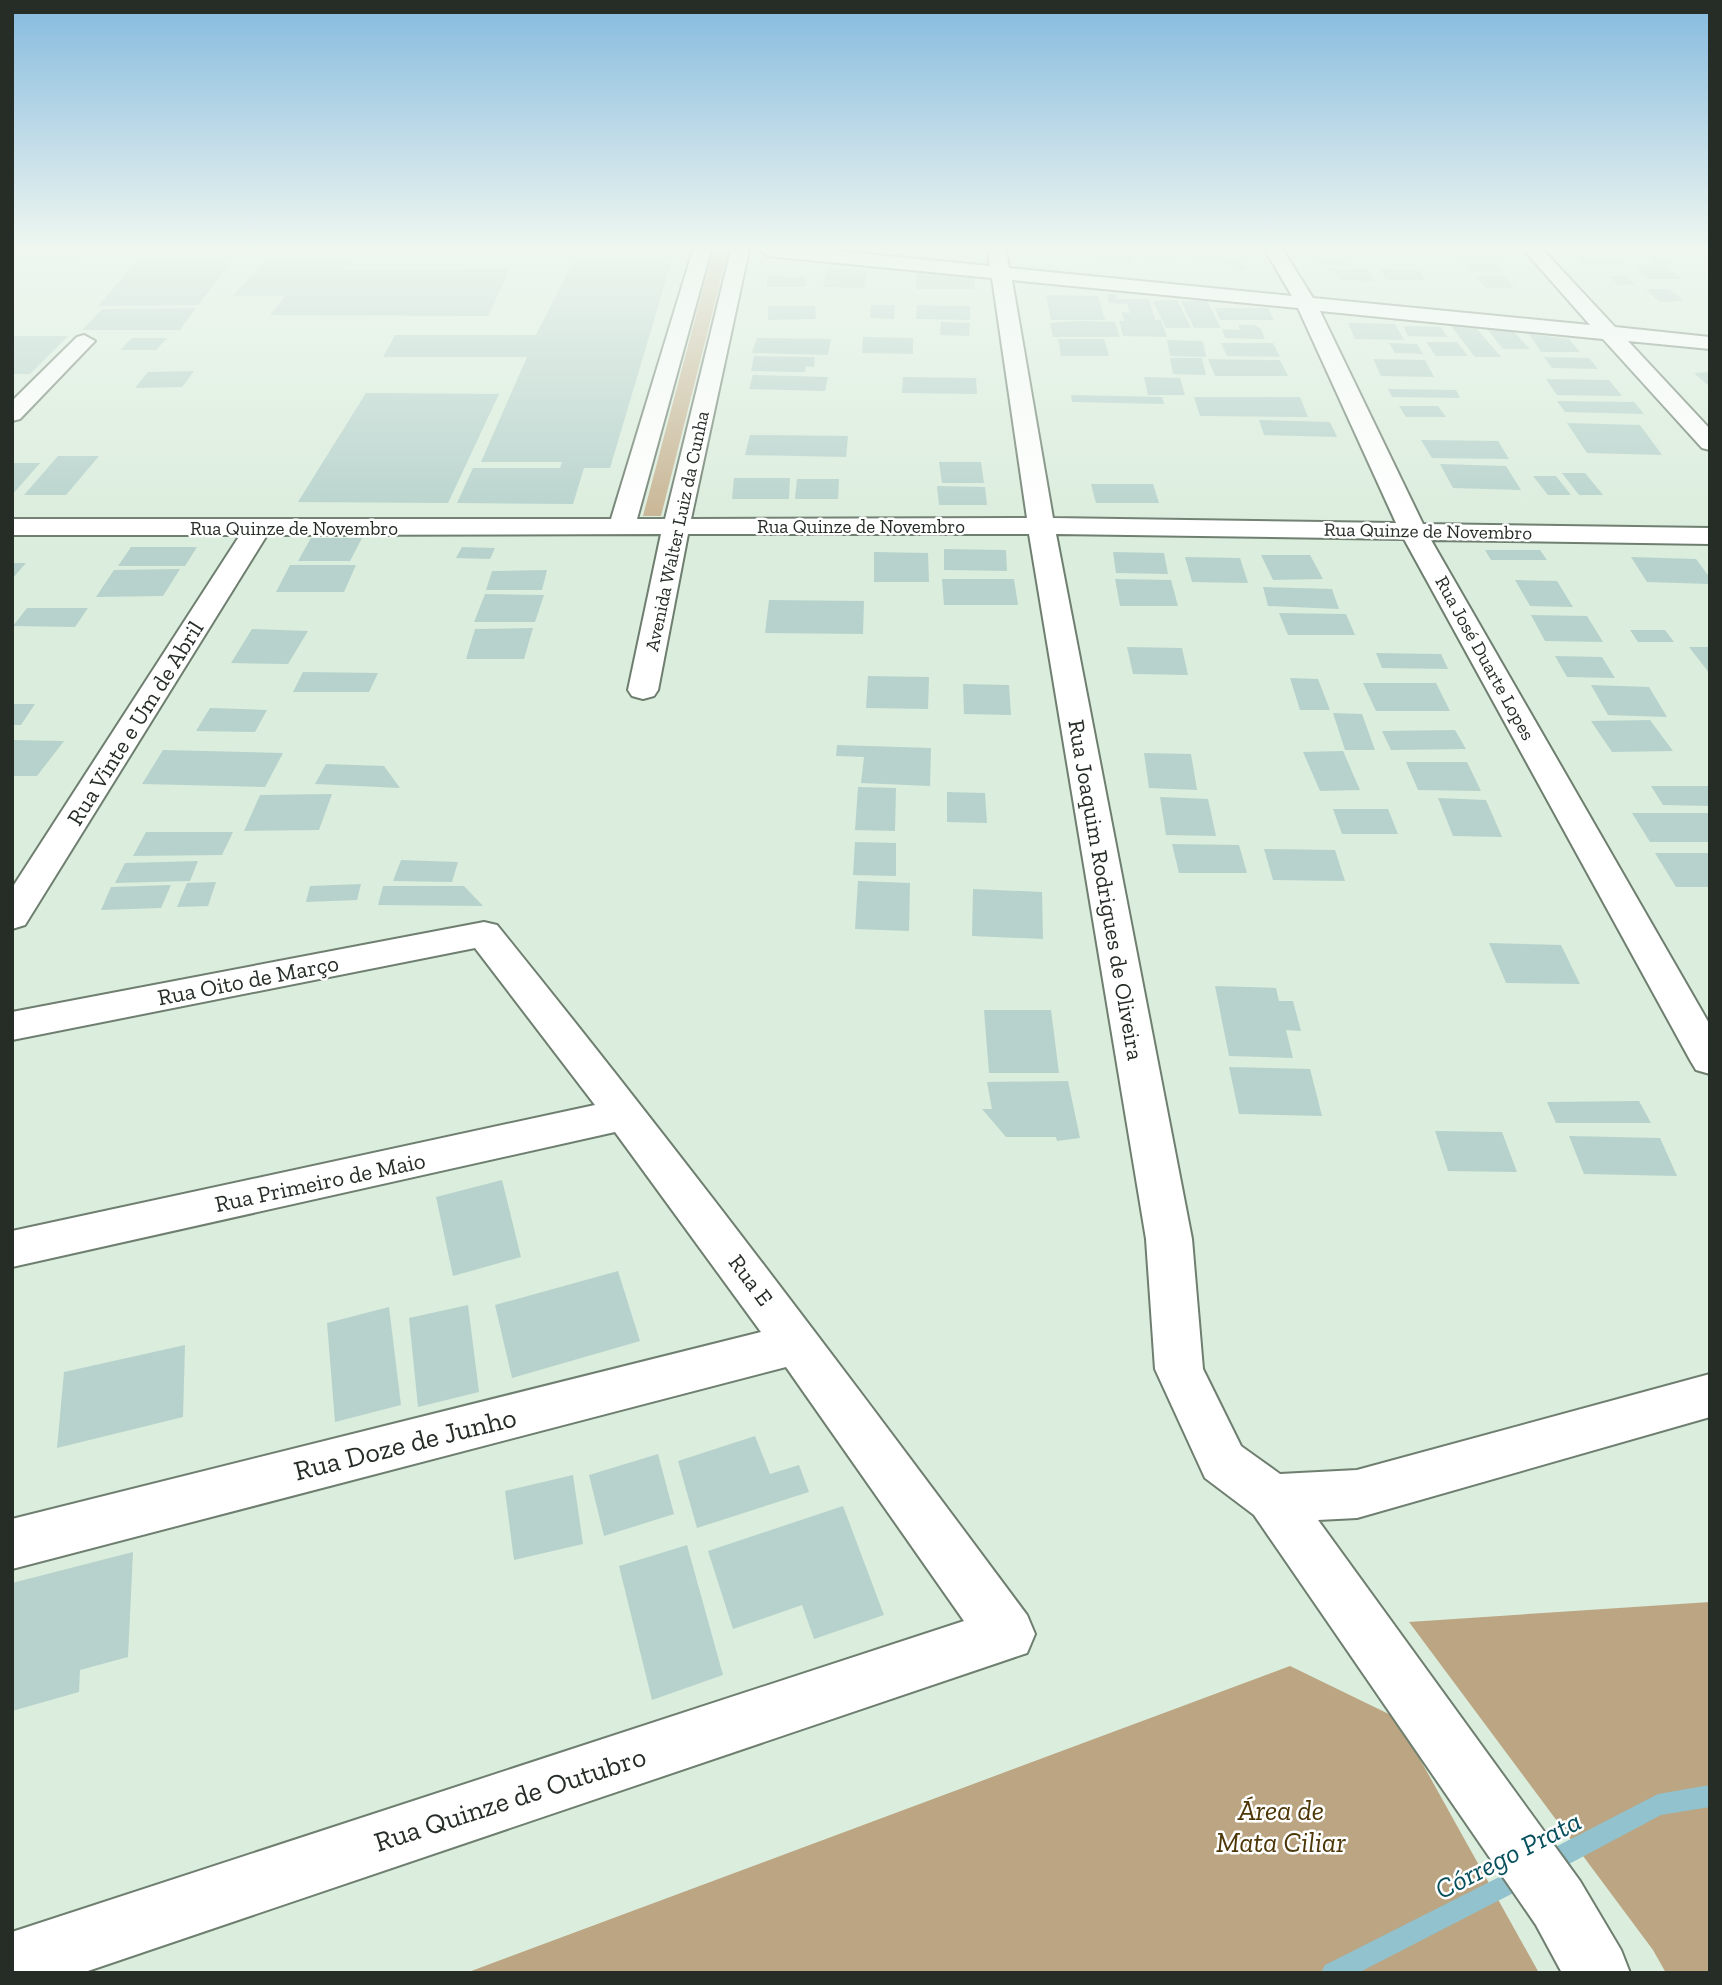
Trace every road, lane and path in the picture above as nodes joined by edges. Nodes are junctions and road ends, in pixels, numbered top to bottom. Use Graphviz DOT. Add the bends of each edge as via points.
graph roads {
  1 [pos="82,343"];
  2 [pos="675,343"];
  3 [pos="719,343"];
  4 [pos="1012,343"];
  5 [pos="1324,343"];
  6 [pos="1617,343"];
  7 [pos="12,414"];
  8 [pos="1710,443"];
  9 [pos="622,526"];
  10 [pos="676,526"];
  11 [pos="1041,526"];
  12 [pos="12,527"];
  13 [pos="257,529"];
  14 [pos="1413,531"];
  15 [pos="1710,536"];
  16 [pos="643,690"];
  17 [pos="12,917"];
  18 [pos="484,934"];
  19 [pos="12,1026"];
  20 [pos="1710,1060"];
  21 [pos="627,1114"];
  22 [pos="12,1250"];
  23 [pos="798,1343"];
  24 [pos="1710,1395"];
  25 [pos="1272,1498"];
  26 [pos="12,1544"];
  27 [pos="1007,1634"];
  28 [pos="12,1964"];
  29 [pos="1598,1973"];
  1 -- 7 [label="street"];
  2 -- 9 [label="street, Avenida Walter Luiz da Cunha"];
  3 -- 10 [label="street, Avenida Walter Luiz da Cunha"];
  4 -- 11 [label="street, Rua Joaquim Rodrigues de Oliveira"];
  5 -- 14 [label="street, Rua José Duarte Lopes"];
  6 -- 8 [label="street"];
  9 -- 10 [label="street, Rua Quinze de Novembro"];
  9 -- 13 [label="street, Rua Quinze de Novembro"];
  10 -- 11 [label="street, Rua Quinze de Novembro"];
  10 -- 16 [label="street, Avenida Walter Luiz da Cunha"];
  11 -- 14 [label="street, Rua Quinze de Novembro"];
  11 -- 25 [label="street, Rua Joaquim Rodrigues de Oliveira" via="1170,1239 1180,1369 1223,1462"];
  12 -- 13 [label="street, Rua Quinze de Novembro"];
  13 -- 17 [label="street, Rua Vinte e Um de Abril"];
  14 -- 15 [label="street, Rua Quinze de Novembro"];
  14 -- 20 [label="street, Rua José Duarte Lopes"];
  18 -- 19 [label="street, Rua Oito de Março"];
  18 -- 21 [label="street, Rua E"];
  21 -- 22 [label="street, Rua Primeiro de Maio"];
  21 -- 23 [label="street, Rua E"];
  23 -- 26 [label="street, Rua Doze de Junho"];
  23 -- 27 [label="street, Rua E"];
  24 -- 25 [label="street" via="1357,1494"];
  25 -- 29 [label="street, Rua Joaquim Rodrigues de Oliveira" via="1558,1903"];
  27 -- 28 [label="street, Rua Quinze de Outubro"];
}
